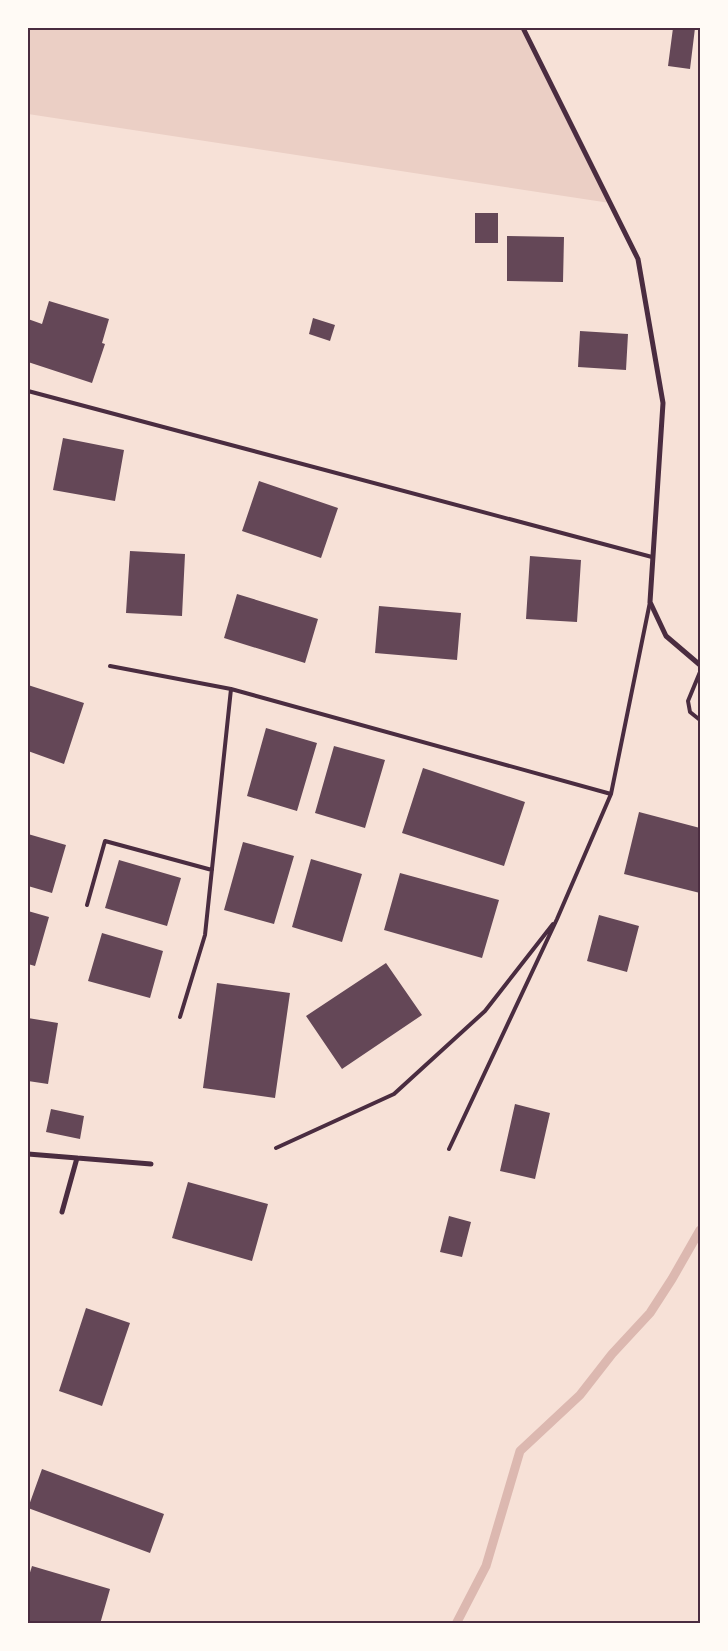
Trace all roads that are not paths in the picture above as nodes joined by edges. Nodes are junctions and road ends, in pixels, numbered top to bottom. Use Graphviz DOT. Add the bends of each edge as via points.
graph roads {
  1 [pos="522,28"];
  2 [pos="28,391"];
  3 [pos="652,557"];
  4 [pos="650,602"];
  5 [pos="700,664"];
  6 [pos="110,666"];
  7 [pos="700,672"];
  8 [pos="231,689"];
  9 [pos="700,720"];
  10 [pos="611,794"];
  11 [pos="212,870"];
  12 [pos="87,905"];
  13 [pos="557,919"];
  14 [pos="180,1017"];
  15 [pos="276,1148"];
  16 [pos="449,1149"];
  17 [pos="28,1154"];
  18 [pos="77,1158"];
  19 [pos="151,1164"];
  20 [pos="62,1212"];
  1 -- 3 [label="street" via="638,259 663,403"];
  2 -- 3 [label="lane"];
  3 -- 4 [label="street"];
  4 -- 5 [label="street" via="666,636"];
  4 -- 10 [label="lane"];
  6 -- 8 [label="lane"];
  7 -- 9 [label="lane" via="688,701 690,712"];
  8 -- 10 [label="lane"];
  8 -- 11 [label="lane"];
  10 -- 13 [label="lane"];
  11 -- 12 [label="lane" via="106,841"];
  11 -- 14 [label="lane" via="205,935"];
  13 -- 15 [label="lane" via="484,1012 394,1094"];
  13 -- 16 [label="lane"];
  17 -- 18 [label="street"];
  18 -- 19 [label="street"];
  18 -- 20 [label="street"];
}
